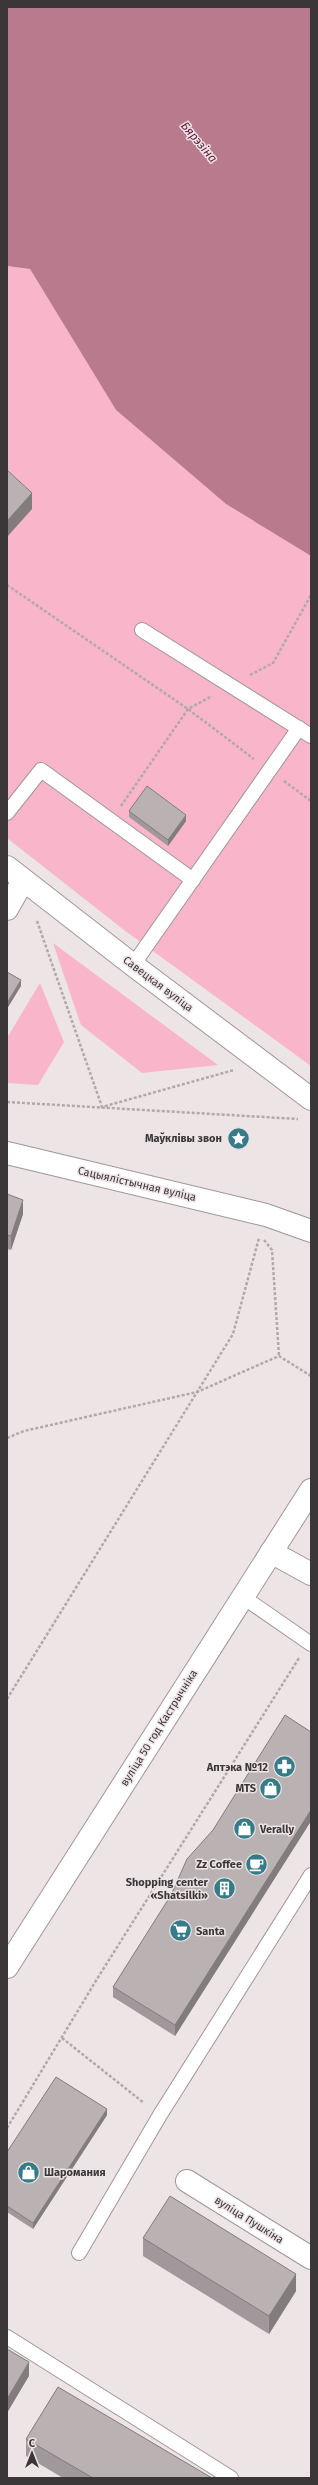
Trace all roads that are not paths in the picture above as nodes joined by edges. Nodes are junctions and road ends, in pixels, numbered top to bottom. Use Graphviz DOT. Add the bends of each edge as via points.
graph roads {
  1 [pos="142,630"];
  2 [pos="299,728"];
  3 [pos="311,736"];
  4 [pos="7,813"];
  5 [pos="15,874"];
  6 [pos="193,880"];
  7 [pos="7,909"];
  8 [pos="133,965"];
  9 [pos="311,1099"];
  10 [pos="7,1153"];
  11 [pos="266,1215"];
  12 [pos="311,1218"];
  13 [pos="311,1231"];
  14 [pos="311,1490"];
  15 [pos="271,1552"];
  16 [pos="311,1574"];
  17 [pos="243,1597"];
  18 [pos="310,1643"];
  19 [pos="311,1875"];
  20 [pos="7,1967"];
  21 [pos="187,2182"];
  22 [pos="79,2253"];
  23 [pos="311,2258"];
  24 [pos="7,2337"];
  25 [pos="231,2478"];
  1 -- 2 [label="lane"];
  2 -- 3 [label="lane"];
  2 -- 6 [label="lane"];
  4 -- 6 [label="lane" via="41,770"];
  5 -- 7 [label="street"];
  5 -- 8 [label="street, Савецкая вуліца"];
  6 -- 8 [label="lane"];
  8 -- 9 [label="street, Савецкая вуліца"];
  10 -- 11 [label="street, Сацыялістычная вуліца"];
  11 -- 12 [label="street, Сацыялістычная вуліца"];
  11 -- 13 [label="street, Сацыялістычная вуліца"];
  14 -- 15 [label="street, вуліца 50 год Кастрычніка"];
  15 -- 16 [label="street"];
  15 -- 17 [label="street, вуліца 50 год Кастрычніка"];
  17 -- 18 [label="lane"];
  17 -- 20 [label="street, вуліца 50 год Кастрычніка"];
  19 -- 22 [label="lane" via="160,2115"];
  21 -- 23 [label="street, вуліца Пушкіна"];
  24 -- 25 [label="lane"];
}
